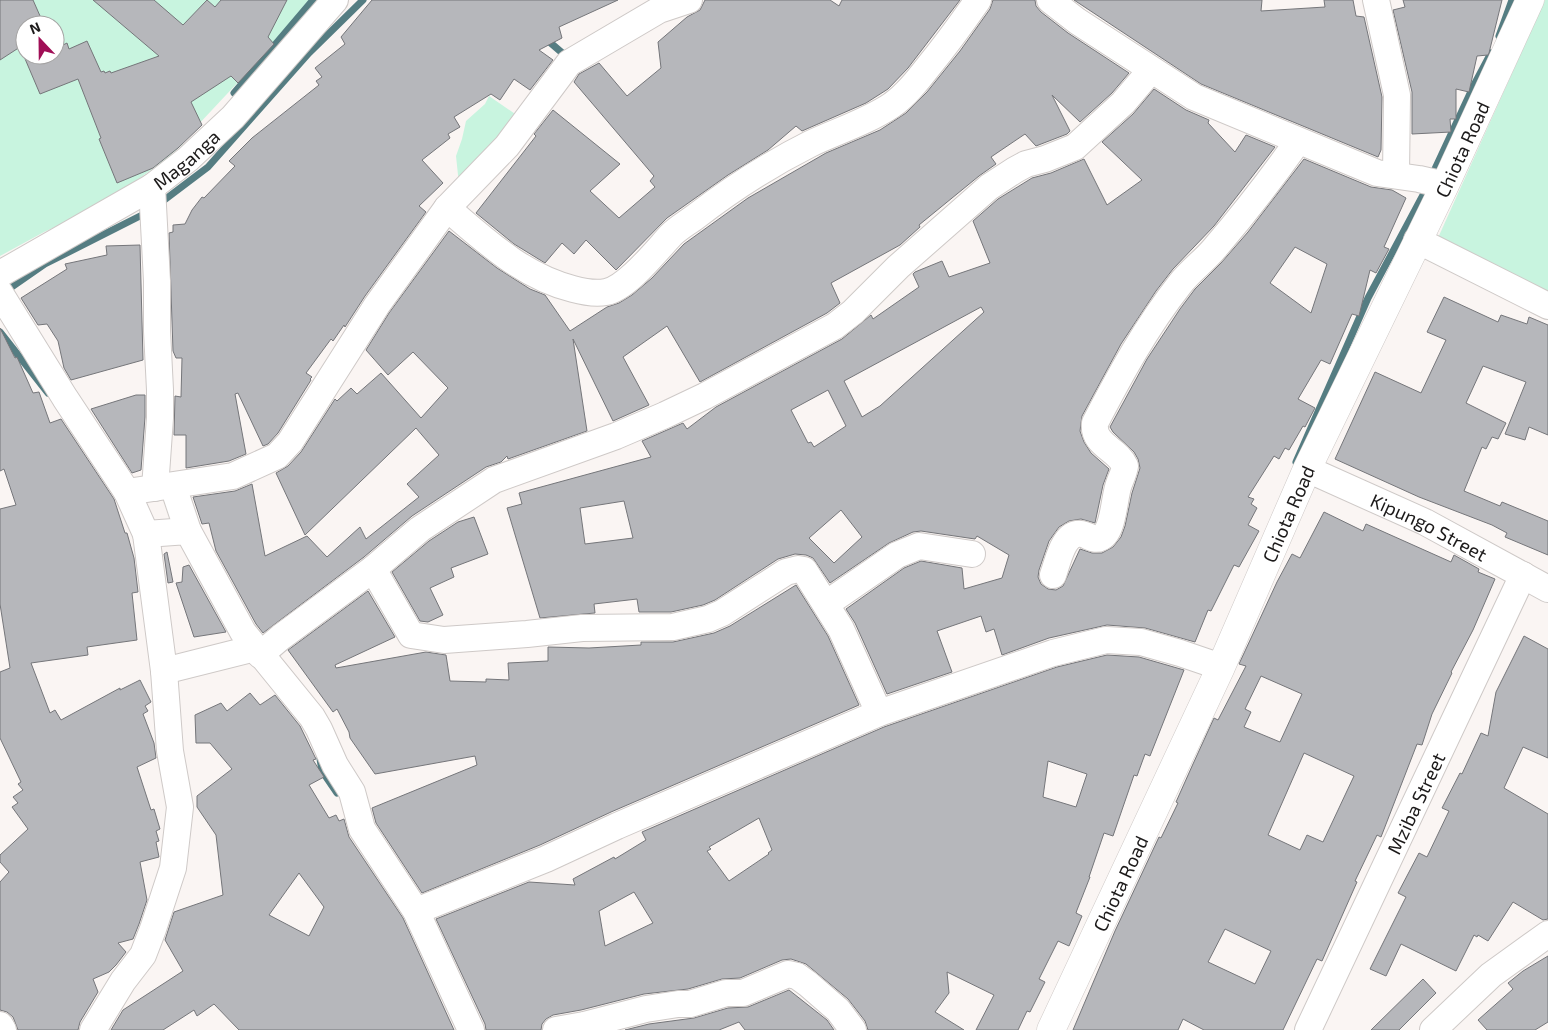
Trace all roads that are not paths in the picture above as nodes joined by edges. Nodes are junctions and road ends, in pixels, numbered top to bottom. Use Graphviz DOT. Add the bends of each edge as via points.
graph roads {
  1 [pos="335,0"];
  2 [pos="689,0"];
  3 [pos="978,0"];
  4 [pos="1050,0"];
  5 [pos="1376,0"];
  6 [pos="1530,0"];
  7 [pos="1151,70"];
  8 [pos="1298,141"];
  9 [pos="1424,180"];
  10 [pos="152,188"];
  11 [pos="447,208"];
  12 [pos="1417,240"];
  13 [pos="0,274"];
  14 [pos="0,293"];
  15 [pos="1548,306"];
  16 [pos="1307,469"];
  17 [pos="164,487"];
  18 [pos="127,492"];
  19 [pos="188,531"];
  20 [pos="146,534"];
  21 [pos="972,554"];
  22 [pos="373,569"];
  23 [pos="1053,575"];
  24 [pos="1523,575"];
  25 [pos="1548,589"];
  26 [pos="826,604"];
  27 [pos="257,651"];
  28 [pos="1221,667"];
  29 [pos="164,671"];
  30 [pos="879,713"];
  31 [pos="416,911"];
  32 [pos="1548,934"];
  33 [pos="0,1025"];
  34 [pos="3,1030"];
  35 [pos="93,1030"];
  36 [pos="471,1030"];
  37 [pos="556,1030"];
  38 [pos="853,1030"];
  39 [pos="1050,1030"];
  40 [pos="1308,1030"];
  41 [pos="1433,1030"];
  1 -- 10 [label="street, Maganga" via="233,118"];
  2 -- 11 [label="street" via="659,10 569,63 507,146"];
  3 -- 11 [label="street" via="911,88 892,105 808,145 737,188 672,234 630,279 608,292 588,293 538,277 507,258"];
  4 -- 7 [label="street"];
  5 -- 9 [label="street" via="1397,95"];
  6 -- 9 [label="street, Chiota Road"];
  7 -- 8 [label="street" via="1194,97"];
  7 -- 22 [label="street" via="1123,103 1075,147 1026,164 989,187 835,326 665,415 494,480 420,529"];
  8 -- 9 [label="street" via="1370,170"];
  8 -- 23 [label="street" via="1273,178 1163,306 1124,366 1094,431 1125,466 1118,484 1111,523 1100,539 1080,533 1071,536 1064,544"];
  9 -- 12 [label="street, Chiota Road"];
  10 -- 13 [label="street, Maganga"];
  10 -- 17 [label="street"];
  11 -- 17 [label="street" via="377,304 290,442 277,456 232,476"];
  12 -- 15 [label="street"];
  12 -- 16 [label="street, Chiota Road"];
  14 -- 18 [label="street"];
  16 -- 24 [label="street, Kipungo Street" via="1425,522"];
  16 -- 28 [label="street, Chiota Road"];
  17 -- 18 [label="street"];
  17 -- 19 [label="street"];
  18 -- 20 [label="street"];
  19 -- 20 [label="street"];
  19 -- 27 [label="street" via="243,632"];
  20 -- 29 [label="street"];
  21 -- 26 [label="street" via="919,546 896,555"];
  22 -- 26 [label="street" via="411,635 444,640 582,628 673,627 708,620 786,572 798,569 804,570"];
  22 -- 27 [label="street"];
  24 -- 25 [label="street, Kipungo Street"];
  24 -- 40 [label="street, Mziba Street"];
  26 -- 30 [label="street"];
  27 -- 29 [label="street"];
  27 -- 31 [label="street" via="320,729 352,792 362,829"];
  28 -- 30 [label="street" via="1141,642 1106,640 1052,653"];
  28 -- 39 [label="street, Chiota Road"];
  29 -- 35 [label="street" via="170,751 180,807 173,868 143,955"];
  30 -- 31 [label="street" via="546,859"];
  31 -- 36 [label="street"];
  32 -- 41 [label="street" via="1491,976"];
  33 -- 34 [label="street"];
  37 -- 38 [label="street" via="646,1009 690,1004 726,993 743,993 788,974 808,984 838,1010"];
}
